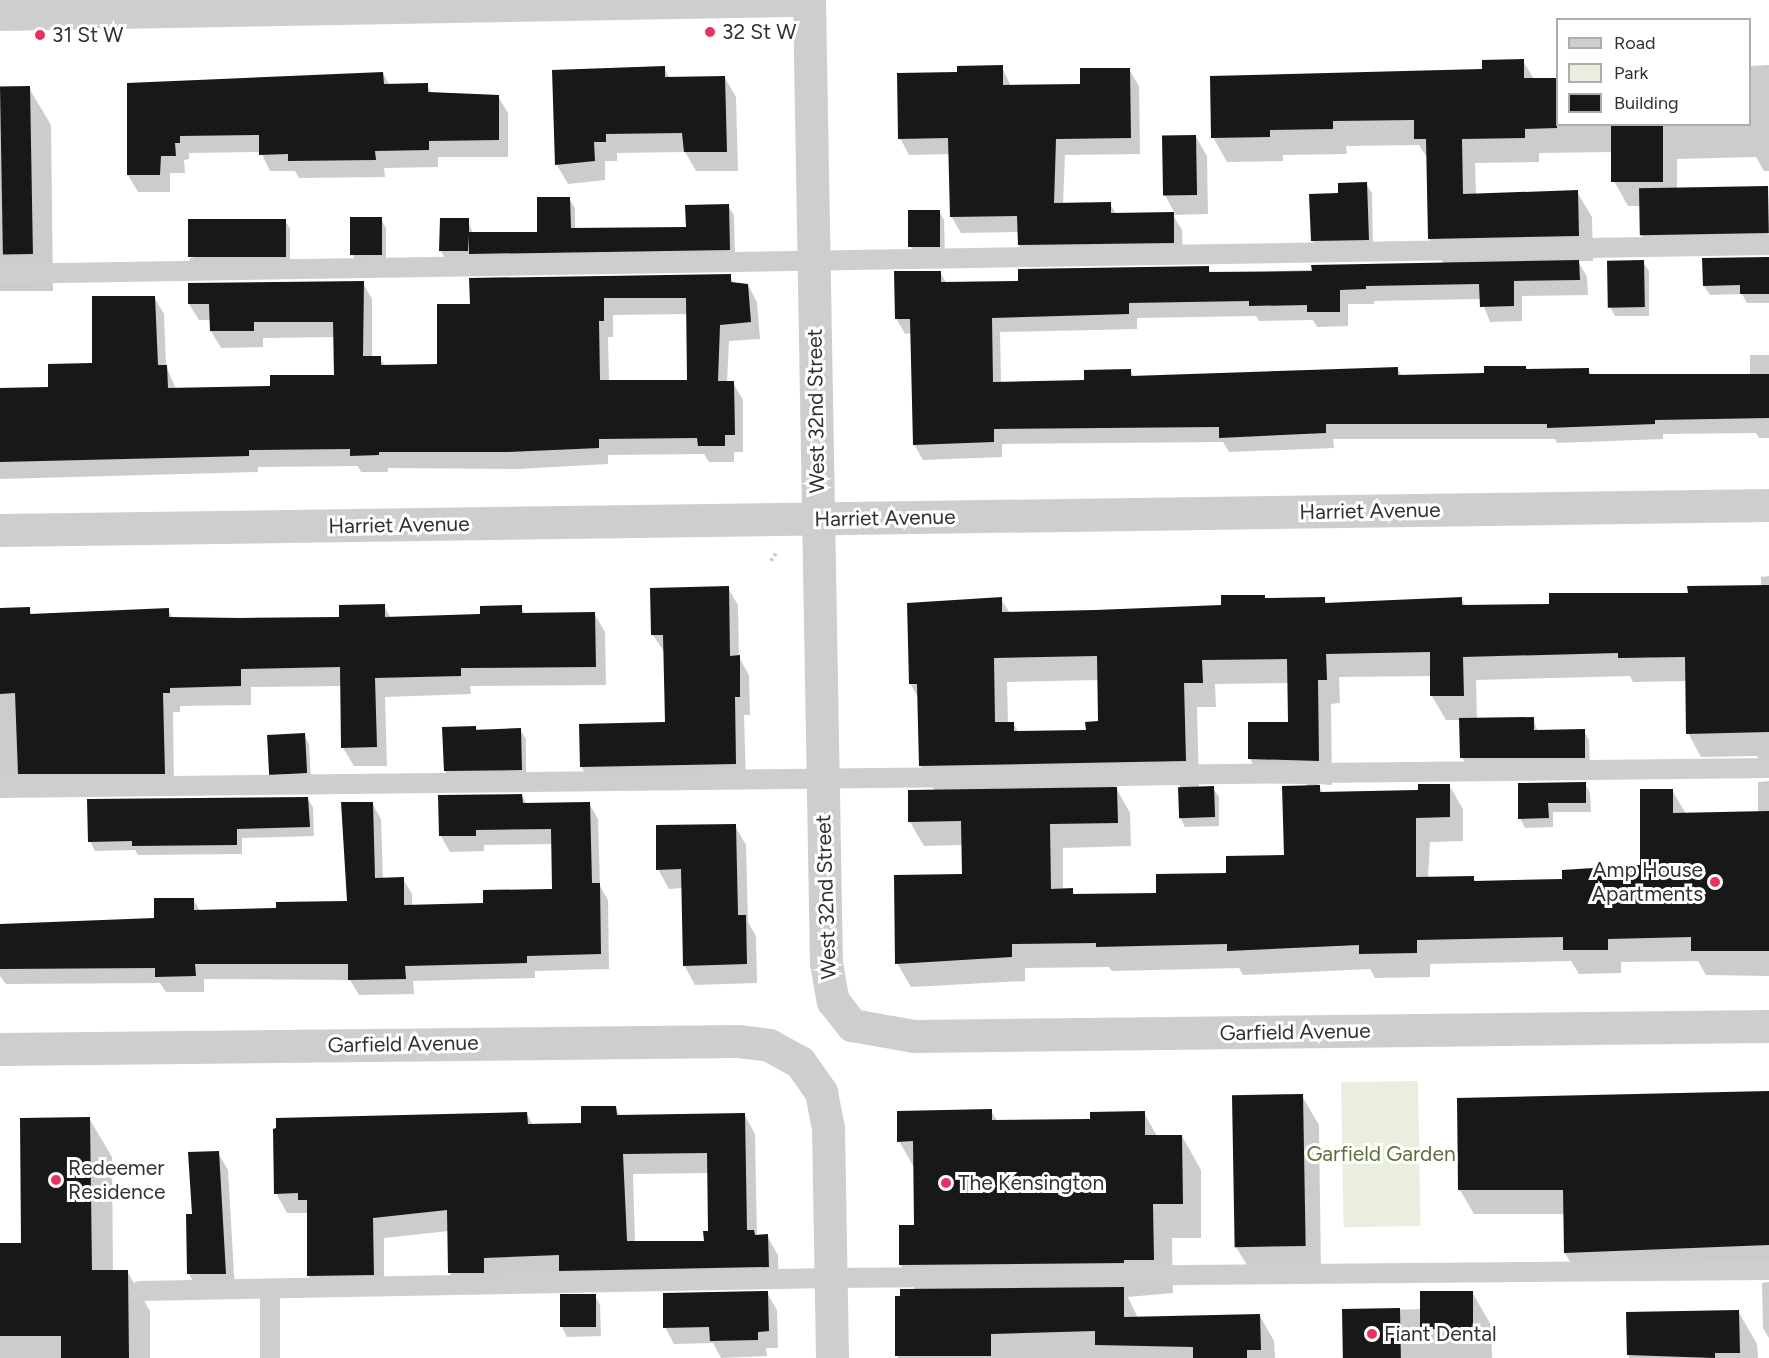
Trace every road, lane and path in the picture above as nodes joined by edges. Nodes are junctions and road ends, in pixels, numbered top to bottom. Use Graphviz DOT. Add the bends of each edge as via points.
graph roads {
  1 [pos="794,0"];
  2 [pos="809,0"];
  3 [pos="0,14"];
  4 [pos="1769,245"];
  5 [pos="814,261"];
  6 [pos="0,274"];
  7 [pos="1769,505"];
  8 [pos="818,519"];
  9 [pos="0,530"];
  10 [pos="1769,768"];
  11 [pos="822,778"];
  12 [pos="0,788"];
  13 [pos="833,1001"];
  14 [pos="1769,1026"];
  15 [pos="0,1049"];
  16 [pos="1769,1270"];
  17 [pos="831,1278"];
  18 [pos="270,1289"];
  19 [pos="140,1291"];
  20 [pos="270,1358"];
  21 [pos="832,1358"];
  1 -- 3 [label="street"];
  2 -- 5 [label="street, West 32nd Street"];
  4 -- 5 [label="lane"];
  5 -- 6 [label="lane"];
  5 -- 8 [label="street, West 32nd Street"];
  7 -- 8 [label="street, Harriet Avenue"];
  8 -- 9 [label="street, Harriet Avenue"];
  8 -- 11 [label="street, West 32nd Street"];
  10 -- 11 [label="lane"];
  11 -- 12 [label="lane"];
  11 -- 13 [label="street, West 32nd Street" via="825,963"];
  13 -- 14 [label="street, Garfield Avenue" via="852,1025 914,1036"];
  15 -- 17 [label="street, Garfield Avenue" via="738,1041 769,1045 800,1062 821,1092 828,1127"];
  16 -- 17 [label="lane"];
  17 -- 18 [label="lane"];
  17 -- 21 [label="street"];
  18 -- 19 [label="lane"];
  18 -- 20 [label="lane"];
}
